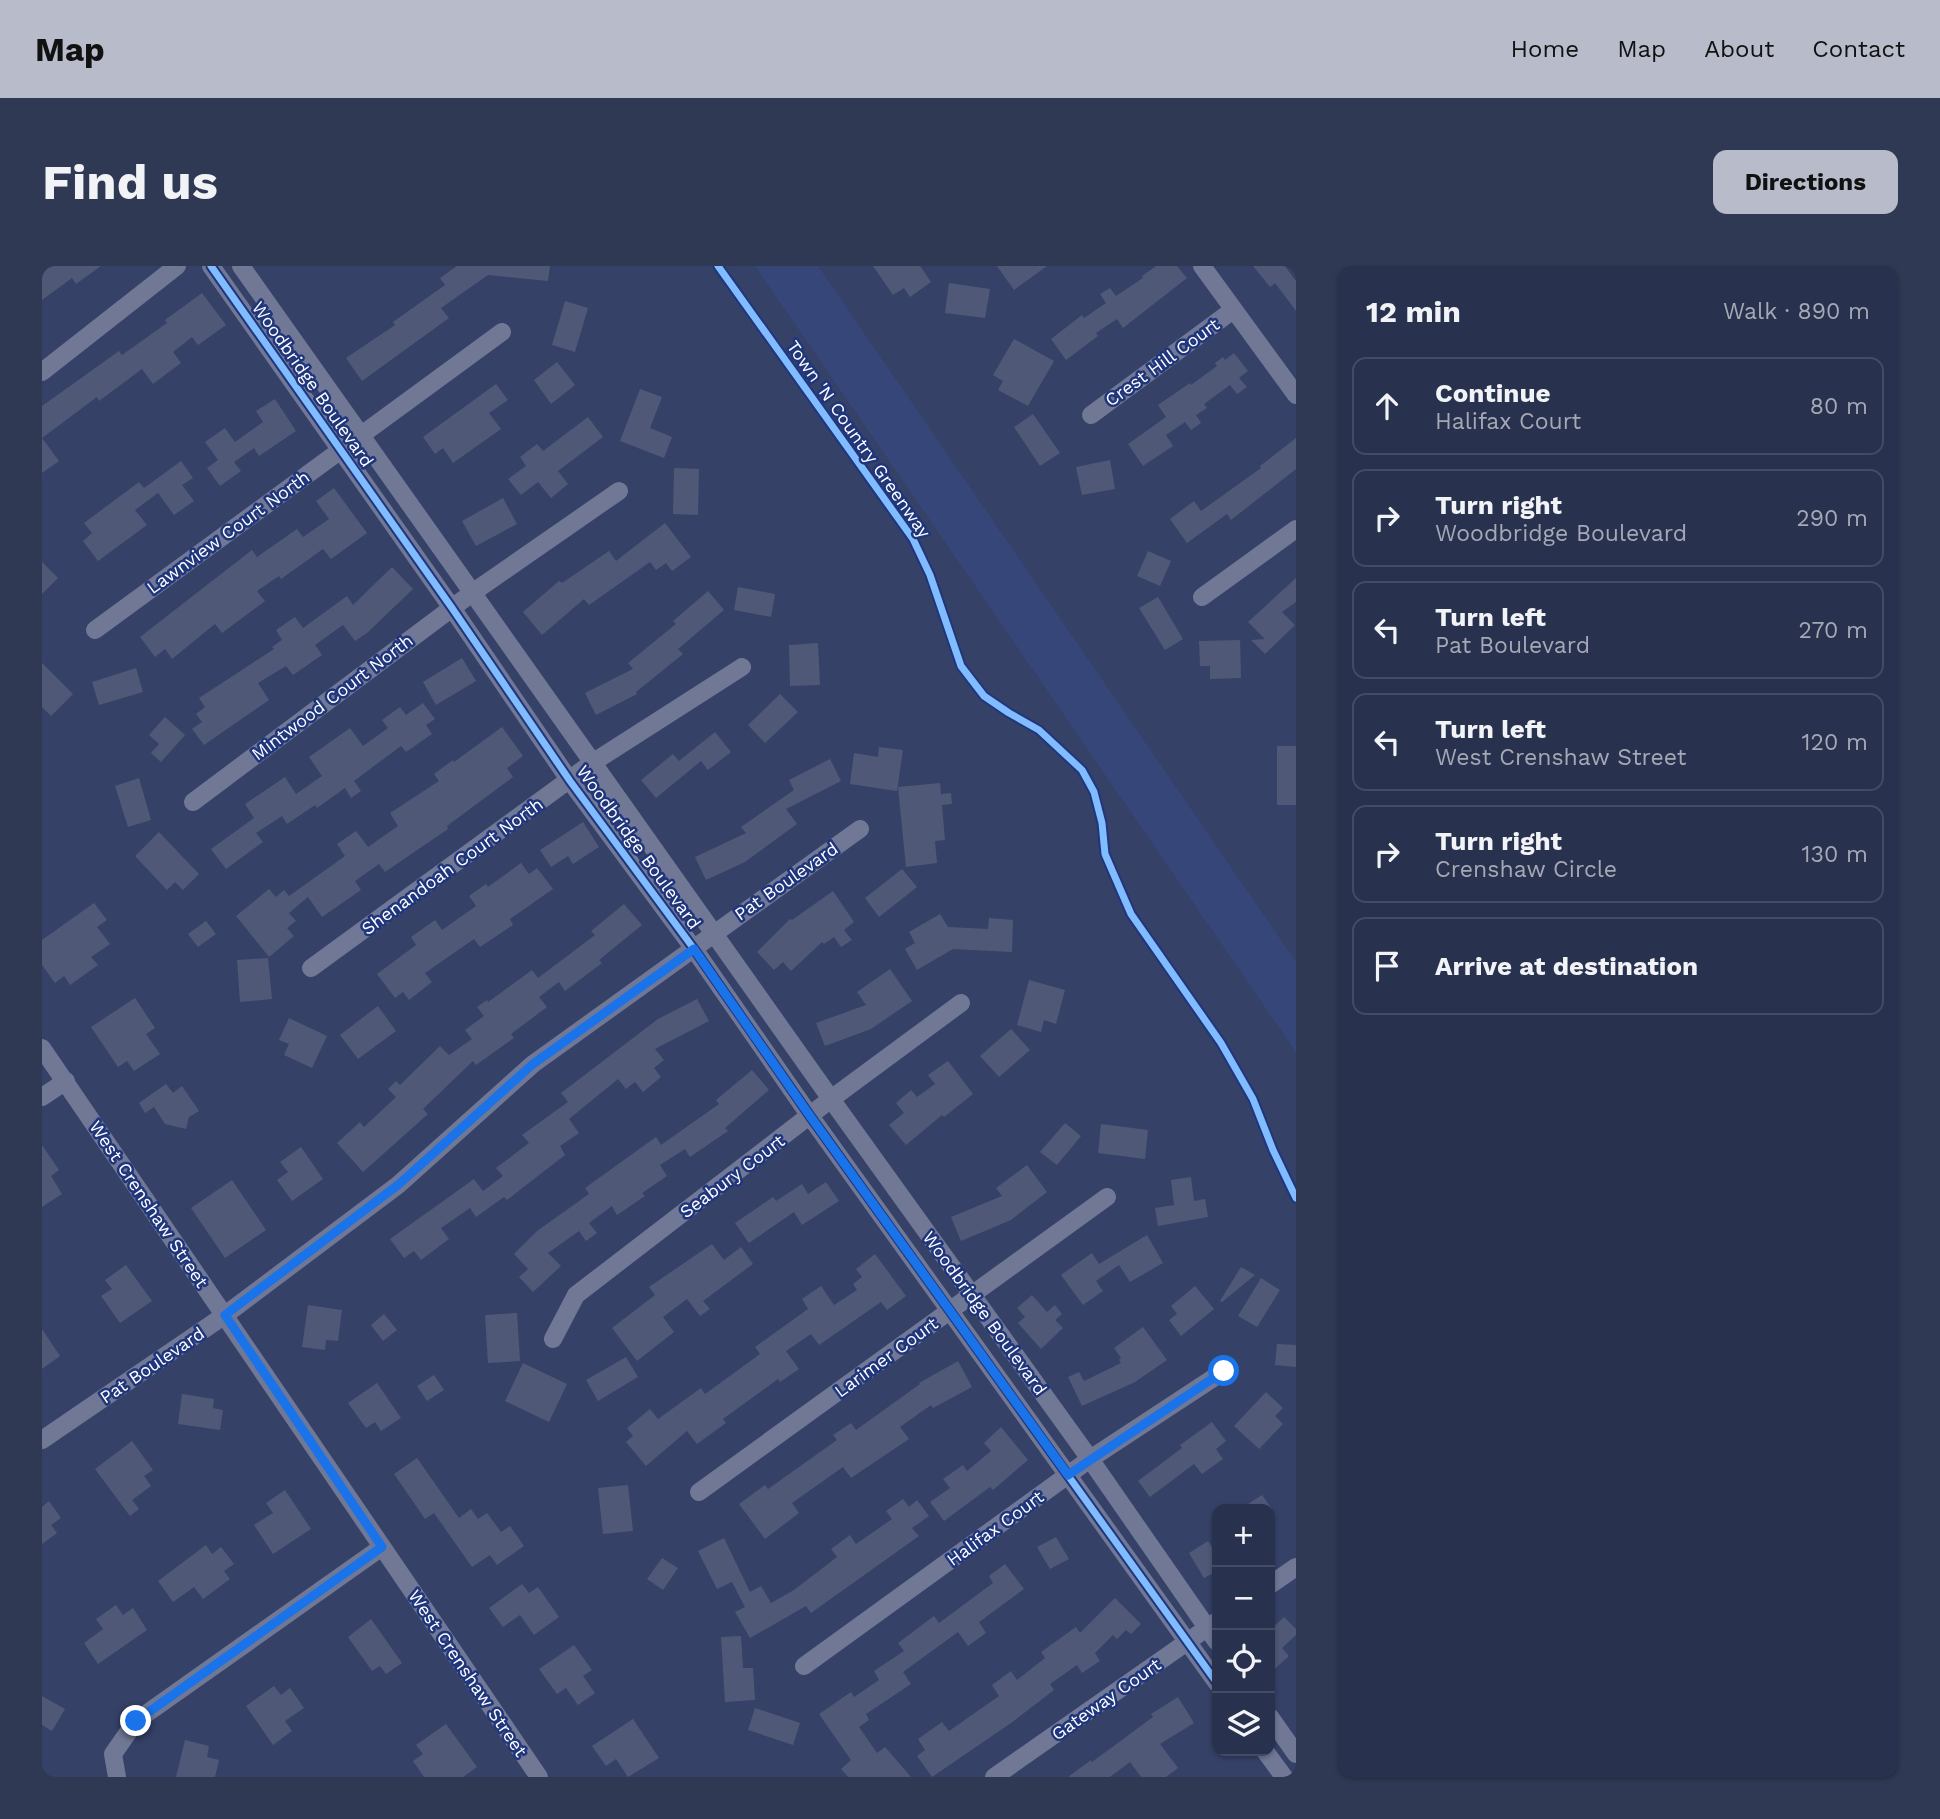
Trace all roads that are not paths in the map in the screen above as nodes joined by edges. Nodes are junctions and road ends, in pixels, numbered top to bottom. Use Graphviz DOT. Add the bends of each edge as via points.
graph roads {
  1 [pos="177,266"];
  2 [pos="211,266"];
  3 [pos="241,266"];
  4 [pos="1202,266"];
  5 [pos="1233,310"];
  6 [pos="502,332"];
  7 [pos="42,372"];
  8 [pos="1296,395"];
  9 [pos="1091,415"];
  10 [pos="361,434"];
  11 [pos="340,450"];
  12 [pos="619,491"];
  13 [pos="1296,529"];
  14 [pos="472,593"];
  15 [pos="1202,597"];
  16 [pos="452,608"];
  17 [pos="95,630"];
  18 [pos="742,667"];
  19 [pos="592,763"];
  20 [pos="570,780"];
  21 [pos="192,802"];
  22 [pos="860,829"];
  23 [pos="714,932"];
  24 [pos="694,949"];
  25 [pos="311,968"];
  26 [pos="961,1003"];
  27 [pos="42,1048"];
  28 [pos="66,1081"];
  29 [pos="42,1097"];
  30 [pos="831,1098"];
  31 [pos="810,1116"];
  32 [pos="1107,1196"];
  33 [pos="971,1294"];
  34 [pos="950,1311"];
  35 [pos="225,1315"];
  36 [pos="553,1339"];
  37 [pos="1224,1371"];
  38 [pos="42,1440"];
  39 [pos="1090,1459"];
  40 [pos="1068,1475"];
  41 [pos="699,1492"];
  42 [pos="382,1547"];
  43 [pos="1296,1567"];
  44 [pos="1275,1582"];
  45 [pos="1212,1627"];
  46 [pos="1212,1631"];
  47 [pos="1187,1642"];
  48 [pos="804,1666"];
  49 [pos="1212,1676"];
  50 [pos="1275,1724"];
  51 [pos="1296,1754"];
  52 [pos="1269,1756"];
  53 [pos="117,1777"];
  54 [pos="539,1777"];
  55 [pos="994,1777"];
  56 [pos="1284,1777"];
  1 -- 7 [label="street"];
  2 -- 11 [label="street, Woodbridge Boulevard"];
  3 -- 10 [label="street, Woodbridge Boulevard"];
  4 -- 5 [label="street"];
  5 -- 8 [label="street"];
  5 -- 9 [label="street, Crest Hill Court"];
  6 -- 10 [label="street, Lawnview Court North"];
  10 -- 11 [label="street, Lawnview Court North"];
  10 -- 14 [label="street, Woodbridge Boulevard"];
  11 -- 16 [label="street, Woodbridge Boulevard"];
  11 -- 17 [label="street, Lawnview Court North"];
  12 -- 14 [label="street, Mintwood Court North"];
  13 -- 15 [label="street"];
  14 -- 16 [label="street, Mintwood Court North"];
  14 -- 19 [label="street, Woodbridge Boulevard"];
  16 -- 20 [label="street, Woodbridge Boulevard"];
  16 -- 21 [label="street, Mintwood Court North"];
  18 -- 19 [label="street, Shenandoah Court North"];
  19 -- 20 [label="street, Shenandoah Court North"];
  19 -- 23 [label="street, Woodbridge Boulevard"];
  20 -- 24 [label="street, Woodbridge Boulevard"];
  20 -- 25 [label="street, Shenandoah Court North"];
  22 -- 23 [label="street, Pat Boulevard"];
  23 -- 24 [label="street, Pat Boulevard"];
  23 -- 30 [label="street, Woodbridge Boulevard"];
  24 -- 31 [label="street, Woodbridge Boulevard"];
  24 -- 35 [label="street, Pat Boulevard" via="533,1064 398,1185"];
  26 -- 30 [label="street, Seabury Court"];
  27 -- 28 [label="street, West Crenshaw Street"];
  28 -- 29 [label="street"];
  28 -- 35 [label="street, West Crenshaw Street"];
  30 -- 31 [label="street, Seabury Court"];
  30 -- 33 [label="street, Woodbridge Boulevard"];
  31 -- 34 [label="street, Woodbridge Boulevard"];
  31 -- 36 [label="street, Seabury Court" via="576,1295"];
  32 -- 33 [label="street, Larimer Court"];
  33 -- 34 [label="street, Larimer Court"];
  33 -- 39 [label="street, Woodbridge Boulevard"];
  34 -- 40 [label="street, Woodbridge Boulevard"];
  34 -- 41 [label="street, Larimer Court"];
  35 -- 38 [label="street, Pat Boulevard"];
  35 -- 42 [label="street, West Crenshaw Street"];
  37 -- 39 [label="street, Halifax Court"];
  39 -- 40 [label="street, Halifax Court"];
  39 -- 45 [label="street, Woodbridge Boulevard"];
  40 -- 47 [label="street, Woodbridge Boulevard"];
  40 -- 48 [label="street, Halifax Court"];
  42 -- 53 [label="street" via="136,1721 113,1754"];
  42 -- 54 [label="street, West Crenshaw Street"];
  43 -- 44 [label="street"];
  46 -- 47 [label="street, Gateway Court"];
  47 -- 49 [label="street, Woodbridge Boulevard"];
  47 -- 55 [label="street, Gateway Court"];
  50 -- 51 [label="street"];
  52 -- 56 [label="street"];
}
